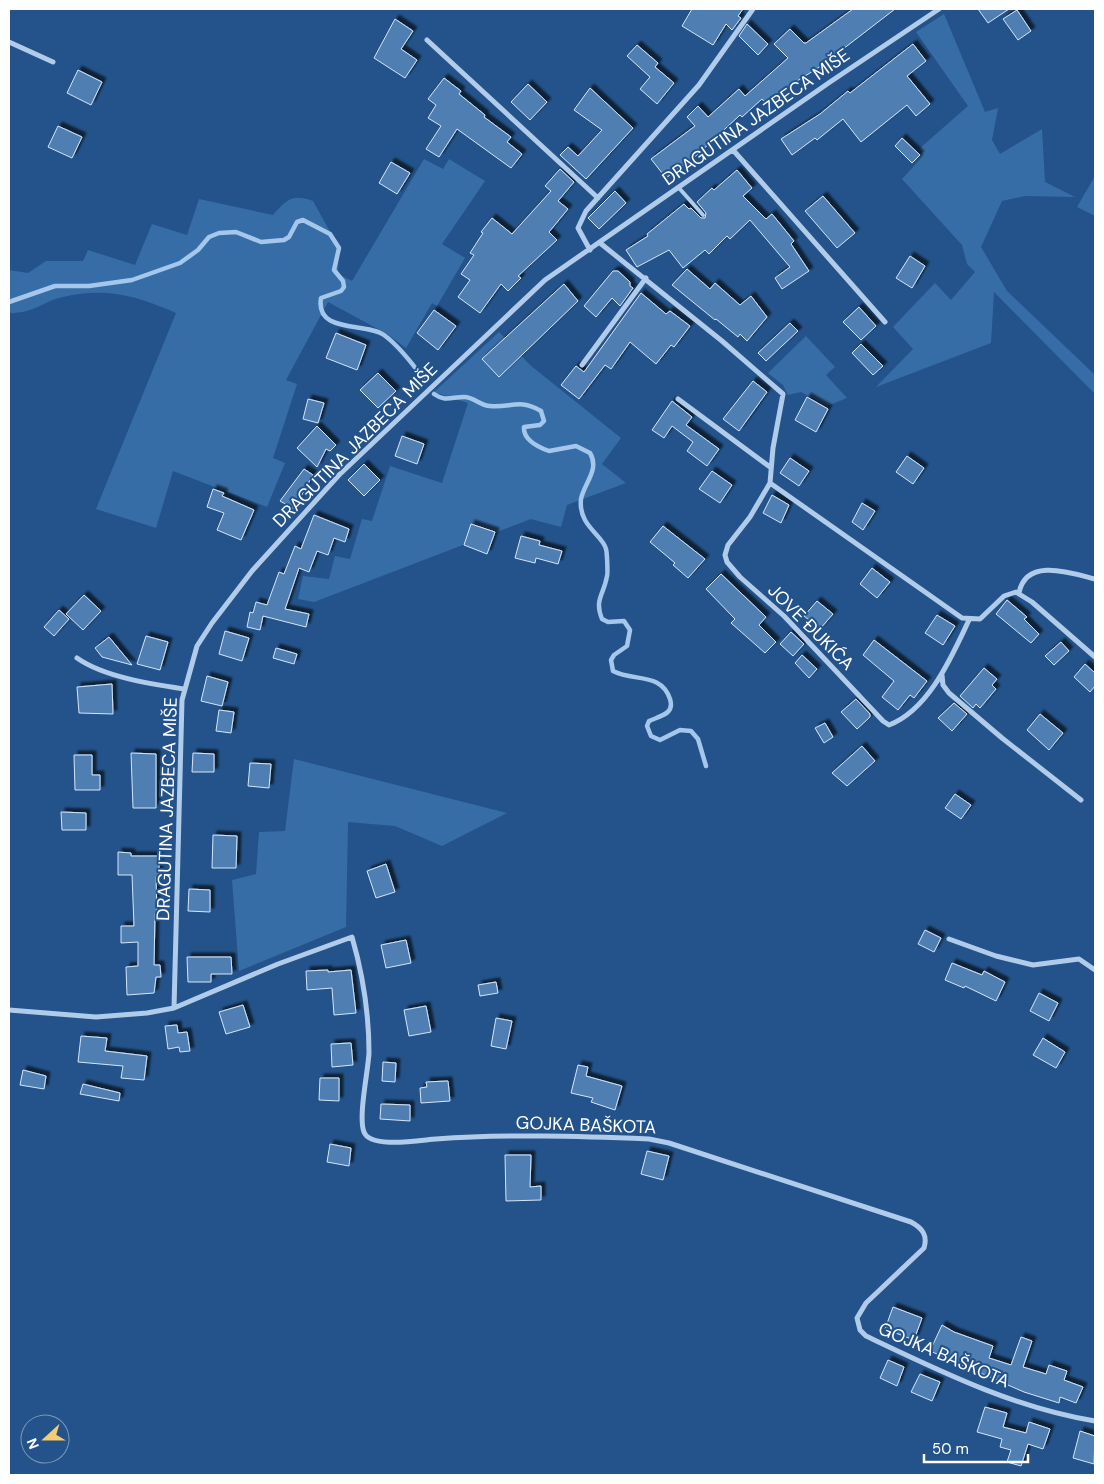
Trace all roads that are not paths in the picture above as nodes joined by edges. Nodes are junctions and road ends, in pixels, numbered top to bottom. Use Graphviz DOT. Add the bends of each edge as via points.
graph roads {
  1 [pos="753,9"];
  2 [pos="927,9"];
  3 [pos="939,9"];
  4 [pos="931,15"];
  5 [pos="427,40"];
  6 [pos="9,42"];
  7 [pos="53,62"];
  8 [pos="733,150"];
  9 [pos="679,188"];
  10 [pos="598,198"];
  11 [pos="703,214"];
  12 [pos="600,243"];
  13 [pos="590,250"];
  14 [pos="646,278"];
  15 [pos="886,322"];
  16 [pos="582,365"];
  17 [pos="678,399"];
  18 [pos="770,467"];
  19 [pos="770,483"];
  20 [pos="1095,578"];
  21 [pos="1019,593"];
  22 [pos="968,620"];
  23 [pos="1095,657"];
  24 [pos="77,658"];
  25 [pos="942,674"];
  26 [pos="184,689"];
  27 [pos="1081,800"];
  28 [pos="949,939"];
  29 [pos="1095,970"];
  30 [pos="174,1008"];
  31 [pos="9,1010"];
  32 [pos="1095,1421"];
  1 -- 10 [label="street" via="699,85"];
  2 -- 4 [label="street"];
  3 -- 4 [label="street, DRAGUTINA JAZBECA MIŠE"];
  4 -- 8 [label="street, DRAGUTINA JAZBECA MIŠE"];
  5 -- 10 [label="street"];
  6 -- 7 [label="street"];
  8 -- 9 [label="street, DRAGUTINA JAZBECA MIŠE"];
  8 -- 15 [label="street"];
  9 -- 11 [label="lane"];
  9 -- 12 [label="street, DRAGUTINA JAZBECA MIŠE"];
  10 -- 13 [label="street" via="586,211 578,228"];
  12 -- 13 [label="street, DRAGUTINA JAZBECA MIŠE"];
  12 -- 14 [label="street"];
  13 -- 26 [label="street, DRAGUTINA JAZBECA MIŠE" via="545,280 339,475 252,570 212,623 198,646"];
  14 -- 16 [label="street"];
  14 -- 18 [label="street" via="780,390 782,400"];
  17 -- 18 [label="street"];
  18 -- 19 [label="street"];
  19 -- 22 [label="street"];
  19 -- 25 [label="street, JOVE ĐUKIĆA" via="750,517 728,545 725,554 731,568 784,616 889,725 918,704"];
  20 -- 21 [label="street" via="1040,570 1025,580"];
  21 -- 22 [label="street" via="1004,596 980,619"];
  21 -- 23 [label="street"];
  22 -- 25 [label="street, JOVE ĐUKIĆA"];
  24 -- 26 [label="street" via="90,668"];
  25 -- 27 [label="street" via="943,685 949,693"];
  26 -- 30 [label="street, DRAGUTINA JAZBECA MIŠE"];
  28 -- 29 [label="street" via="1021,963 1047,964 1079,959"];
  30 -- 31 [label="street" via="96,1017"];
  30 -- 32 [label="street, GOJKA BAŠKOTA" via="352,937 364,986 368,1028 368,1078 362,1124 365,1136 370,1140 388,1142 479,1136 649,1139 911,1222 923,1231 924,1248 866,1303 857,1318 860,1330 866,1336 997,1394 1044,1411"];
}
